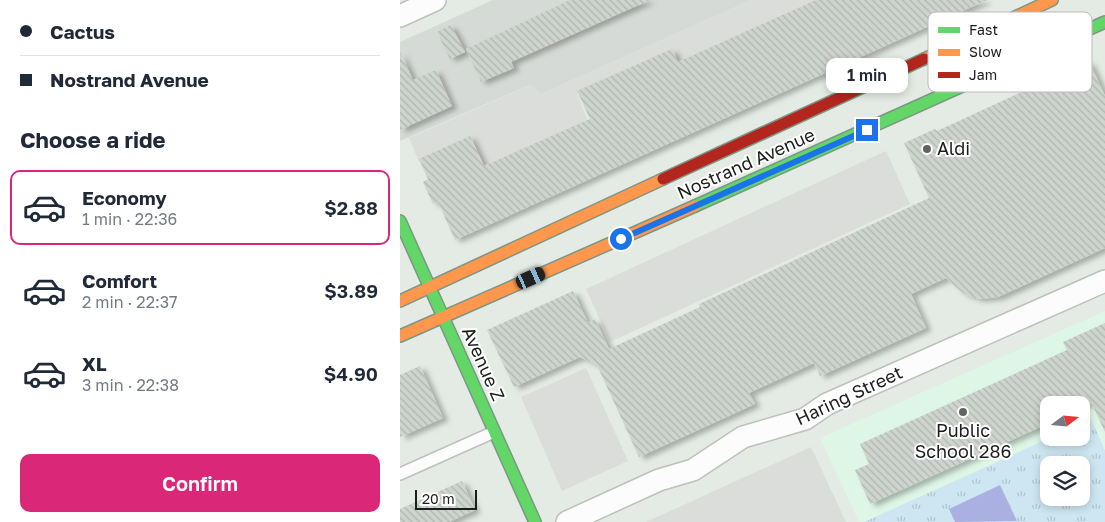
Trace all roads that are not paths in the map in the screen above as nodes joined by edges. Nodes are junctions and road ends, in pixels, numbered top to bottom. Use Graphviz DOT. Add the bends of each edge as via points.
graph roads {
  1 [pos="435,0"];
  2 [pos="1052,0"];
  3 [pos="1026,12"];
  4 [pos="400,16"];
  5 [pos="1105,22"];
  6 [pos="1092,28"];
  7 [pos="928,57"];
  8 [pos="951,92"];
  9 [pos="400,221"];
  10 [pos="1105,281"];
  11 [pos="430,288"];
  12 [pos="400,301"];
  13 [pos="443,317"];
  14 [pos="400,336"];
  15 [pos="494,432"];
  16 [pos="400,474"];
  17 [pos="534,522"];
  18 [pos="567,522"];
  1 -- 4 [label="street"];
  2 -- 3 [label="main road, Nostrand Avenue"];
  5 -- 6 [label="main road, Nostrand Avenue"];
  7 -- 11 [label="main road, Nostrand Avenue"];
  8 -- 13 [label="main road, Nostrand Avenue"];
  9 -- 11 [label="main road, Avenue Z"];
  10 -- 18 [label="street, Haring Street" via="827,404 805,419 743,437 693,470 659,480"];
  11 -- 12 [label="main road, Nostrand Avenue"];
  11 -- 13 [label="main road, Avenue Z"];
  13 -- 14 [label="main road, Nostrand Avenue"];
  13 -- 15 [label="main road, Avenue Z"];
  15 -- 16 [label="lane"];
  15 -- 17 [label="main road, Avenue Z"];
}
